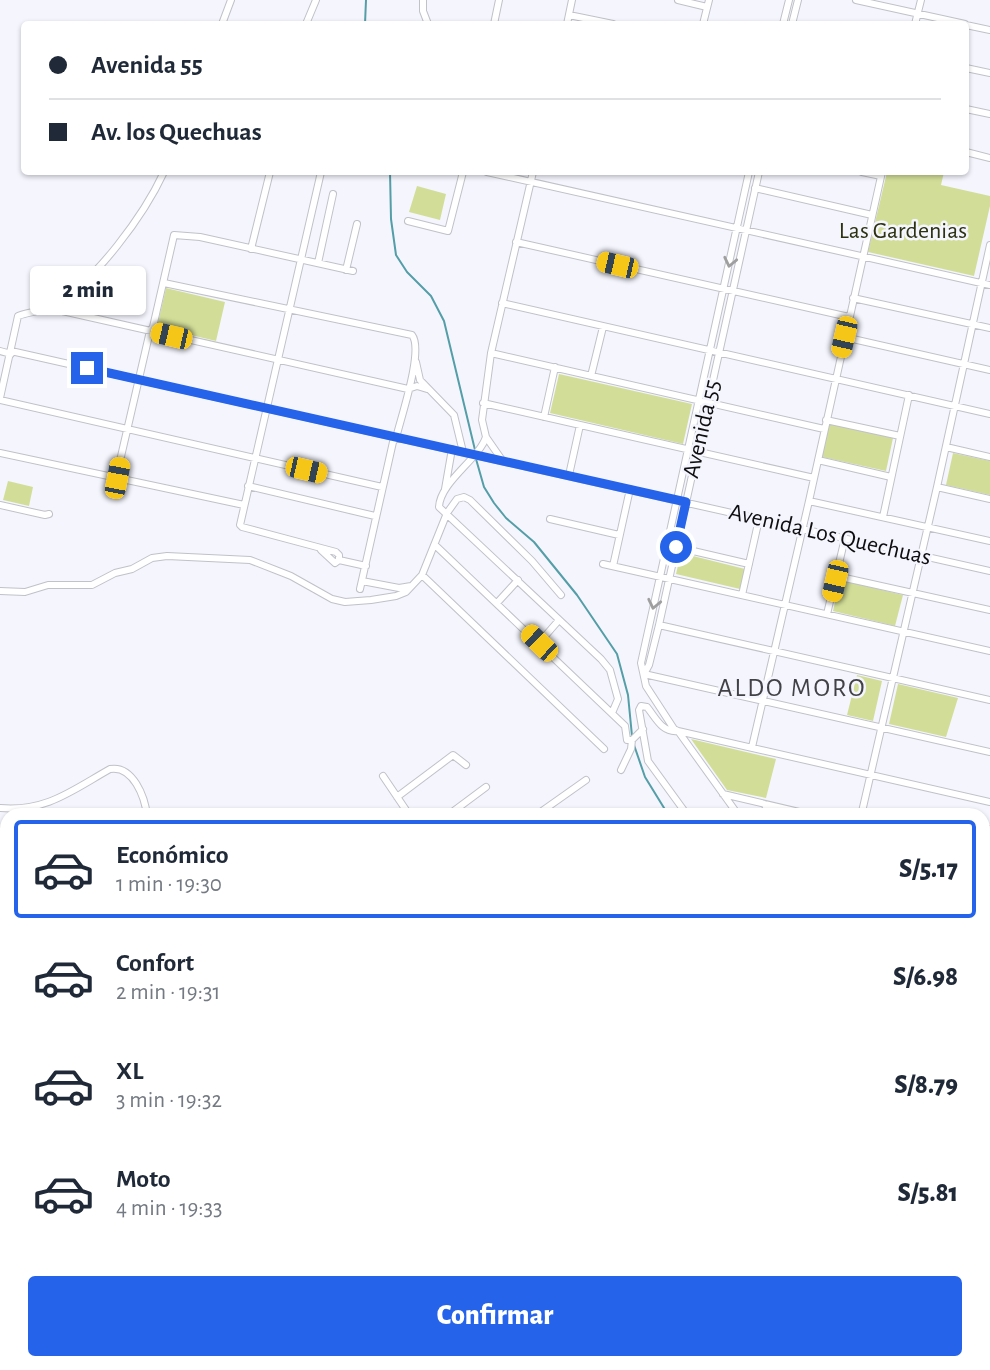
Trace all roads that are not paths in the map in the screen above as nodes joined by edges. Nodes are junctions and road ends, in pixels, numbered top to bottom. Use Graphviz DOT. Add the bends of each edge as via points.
graph roads {
  1 [pos="231,0"];
  2 [pos="316,0"];
  3 [pos="423,0"];
  4 [pos="499,0"];
  5 [pos="572,0"];
  6 [pos="678,0"];
  7 [pos="789,0"];
  8 [pos="798,0"];
  9 [pos="856,0"];
  10 [pos="921,0"];
  11 [pos="708,3"];
  12 [pos="918,14"];
  13 [pos="569,15"];
  14 [pos="223,21"];
  15 [pos="307,21"];
  16 [pos="427,21"];
  17 [pos="495,21"];
  18 [pos="567,21"];
  19 [pos="598,21"];
  20 [pos="704,21"];
  21 [pos="784,21"];
  22 [pos="793,21"];
  23 [pos="916,21"];
  24 [pos="948,21"];
  25 [pos="969,26"];
  26 [pos="990,30"];
  27 [pos="969,69"];
  28 [pos="990,73"];
  29 [pos="969,110"];
  30 [pos="990,114"];
  31 [pos="969,153"];
  32 [pos="990,158"];
  33 [pos="162,175"];
  34 [pos="269,175"];
  35 [pos="320,175"];
  36 [pos="462,175"];
  37 [pos="500,175"];
  38 [pos="532,175"];
  39 [pos="748,175"];
  40 [pos="758,175"];
  41 [pos="881,175"];
  42 [pos="531,182"];
  43 [pos="755,188"];
  44 [pos="333,194"];
  45 [pos="872,215"];
  46 [pos="408,221"];
  47 [pos="357,224"];
  48 [pos="737,228"];
  49 [pos="746,230"];
  50 [pos="516,242"];
  51 [pos="990,245"];
  52 [pos="251,249"];
  53 [pos="862,257"];
  54 [pos="300,260"];
  55 [pos="318,263"];
  56 [pos="164,283"];
  57 [pos="982,283"];
  58 [pos="990,285"];
  59 [pos="724,290"];
  60 [pos="733,292"];
  61 [pos="853,298"];
  62 [pos="502,303"];
  63 [pos="49,308"];
  64 [pos="290,310"];
  65 [pos="849,317"];
  66 [pos="972,324"];
  67 [pos="603,327"];
  68 [pos="990,328"];
  69 [pos="150,331"];
  70 [pos="844,337"];
  71 [pos="710,350"];
  72 [pos="0,351"];
  73 [pos="11,352"];
  74 [pos="719,352"];
  75 [pos="491,353"];
  76 [pos="416,356"];
  77 [pos="279,360"];
  78 [pos="964,364"];
  79 [pos="555,368"];
  80 [pos="990,370"];
  81 [pos="591,376"];
  82 [pos="835,378"];
  83 [pos="138,380"];
  84 [pos="408,389"];
  85 [pos="427,389"];
  86 [pos="909,396"];
  87 [pos="0,399"];
  88 [pos="699,401"];
  89 [pos="708,402"];
  90 [pos="483,403"];
  91 [pos="955,406"];
  92 [pos="267,409"];
  93 [pos="990,414"];
  94 [pos="544,416"];
  95 [pos="826,420"];
  96 [pos="580,425"];
  97 [pos="127,429"];
  98 [pos="824,429"];
  99 [pos="900,436"];
  100 [pos="486,437"];
  101 [pos="396,438"];
  102 [pos="946,447"];
  103 [pos="452,449"];
  104 [pos="689,450"];
  105 [pos="463,452"];
  106 [pos="698,452"];
  107 [pos="0,453"];
  108 [pos="476,454"];
  109 [pos="990,457"];
  110 [pos="255,458"];
  111 [pos="502,460"];
  112 [pos="818,460"];
  113 [pos="569,475"];
  114 [pos="891,477"];
  115 [pos="117,478"];
  116 [pos="814,478"];
  117 [pos="248,486"];
  118 [pos="382,486"];
  119 [pos="937,487"];
  120 [pos="630,489"];
  121 [pos="444,492"];
  122 [pos="990,499"];
  123 [pos="677,500"];
  124 [pos="809,501"];
  125 [pos="686,502"];
  126 [pos="0,505"];
  127 [pos="244,505"];
  128 [pos="447,513"];
  129 [pos="49,514"];
  130 [pos="375,516"];
  131 [pos="883,517"];
  132 [pos="550,519"];
  133 [pos="759,519"];
  134 [pos="928,528"];
  135 [pos="802,529"];
  136 [pos="619,535"];
  137 [pos="845,538"];
  138 [pos="990,541"];
  139 [pos="435,545"];
  140 [pos="676,547"];
  141 [pos="921,555"];
  142 [pos="603,564"];
  143 [pos="749,564"];
  144 [pos="366,566"];
  145 [pos="613,566"];
  146 [pos="990,571"];
  147 [pos="422,575"];
  148 [pos="660,576"];
  149 [pos="836,576"];
  150 [pos="669,578"];
  151 [pos="518,580"];
  152 [pos="362,581"];
  153 [pos="413,585"];
  154 [pos="360,589"];
  155 [pos="0,591"];
  156 [pos="912,593"];
  157 [pos="561,594"];
  158 [pos="742,595"];
  159 [pos="497,603"];
  160 [pos="786,605"];
  161 [pos="990,610"];
  162 [pos="827,614"];
  163 [pos="559,620"];
  164 [pos="659,625"];
  165 [pos="902,632"];
  166 [pos="539,643"];
  167 [pos="990,651"];
  168 [pos="775,652"];
  169 [pos="644,674"];
  170 [pos="892,678"];
  171 [pos="763,700"];
  172 [pos="990,700"];
  173 [pos="612,713"];
  174 [pos="880,727"];
  175 [pos="643,729"];
  176 [pos="678,731"];
  177 [pos="632,740"];
  178 [pos="752,747"];
  179 [pos="604,749"];
  180 [pos="990,752"];
  181 [pos="466,765"];
  182 [pos="621,770"];
  183 [pos="870,774"];
  184 [pos="383,776"];
  185 [pos="586,780"];
  186 [pos="486,787"];
  187 [pos="723,794"];
  188 [pos="397,797"];
  189 [pos="990,802"];
  190 [pos="764,804"];
  191 [pos="30,808"];
  192 [pos="146,808"];
  193 [pos="405,808"];
  194 [pos="458,808"];
  195 [pos="546,808"];
  196 [pos="682,808"];
  197 [pos="733,808"];
  198 [pos="767,808"];
  199 [pos="781,808"];
  200 [pos="863,808"];
  1 -- 14 [label="street"];
  2 -- 15 [label="street"];
  3 -- 16 [label="street"];
  4 -- 17 [label="street"];
  5 -- 13 [label="street"];
  6 -- 11 [label="street"];
  7 -- 21 [label="street"];
  8 -- 22 [label="street"];
  9 -- 12 [label="street"];
  10 -- 12 [label="street"];
  11 -- 20 [label="street"];
  12 -- 23 [label="street"];
  12 -- 24 [label="street"];
  13 -- 18 [label="street"];
  13 -- 19 [label="street"];
  25 -- 26 [label="street"];
  27 -- 28 [label="street"];
  29 -- 30 [label="street"];
  31 -- 32 [label="street"];
  33 -- 63 [label="street" via="115,248"];
  34 -- 52 [label="street"];
  35 -- 54 [label="street"];
  36 -- 46 [label="street" via="448,231"];
  37 -- 42 [label="street"];
  38 -- 42 [label="street"];
  39 -- 48 [label="street, Avenida 55"];
  40 -- 43 [label="street, Avenida 55"];
  41 -- 45 [label="street"];
  42 -- 48 [label="street"];
  42 -- 50 [label="street"];
  43 -- 45 [label="street"];
  43 -- 49 [label="street, Avenida 55"];
  44 -- 55 [label="street"];
  45 -- 53 [label="street"];
  47 -- 55 [label="street" via="350,270"];
  48 -- 49 [label="street"];
  48 -- 59 [label="street, Avenida 55, one-way"];
  49 -- 53 [label="street"];
  49 -- 60 [label="street, Avenida 55"];
  50 -- 59 [label="street"];
  50 -- 62 [label="street"];
  51 -- 57 [label="street"];
  52 -- 54 [label="street"];
  52 -- 56 [label="street" via="174,235"];
  53 -- 57 [label="street"];
  53 -- 61 [label="street"];
  54 -- 55 [label="street"];
  54 -- 64 [label="street"];
  56 -- 64 [label="street"];
  56 -- 69 [label="street"];
  57 -- 58 [label="street"];
  57 -- 66 [label="street"];
  59 -- 60 [label="street"];
  59 -- 71 [label="street, Avenida 55"];
  60 -- 65 [label="street"];
  60 -- 74 [label="street, Avenida 55"];
  61 -- 65 [label="street"];
  61 -- 66 [label="street"];
  62 -- 67 [label="street"];
  62 -- 75 [label="street"];
  63 -- 69 [label="street"];
  63 -- 73 [label="street" via="18,316"];
  64 -- 76 [label="street" via="412,335"];
  64 -- 77 [label="street"];
  65 -- 70 [label="street"];
  66 -- 68 [label="street"];
  66 -- 78 [label="street"];
  67 -- 71 [label="street"];
  67 -- 81 [label="street"];
  69 -- 77 [label="street"];
  69 -- 83 [label="street"];
  70 -- 78 [label="street"];
  70 -- 82 [label="street"];
  71 -- 74 [label="street"];
  71 -- 88 [label="street, Avenida 55"];
  72 -- 73 [label="street, Avenida Los Quechuas"];
  73 -- 83 [label="street, Avenida Los Quechuas"];
  73 -- 87 [label="street"];
  74 -- 82 [label="street"];
  74 -- 89 [label="street, Avenida 55"];
  75 -- 79 [label="street"];
  75 -- 90 [label="street"];
  76 -- 84 [label="street"];
  76 -- 85 [label="street" via="420,380"];
  77 -- 84 [label="street"];
  77 -- 92 [label="street"];
  78 -- 80 [label="street"];
  78 -- 91 [label="street"];
  79 -- 81 [label="street"];
  79 -- 94 [label="street"];
  81 -- 88 [label="street"];
  82 -- 86 [label="street"];
  82 -- 95 [label="street"];
  83 -- 92 [label="street, Avenida Los Quechuas"];
  83 -- 97 [label="street"];
  84 -- 85 [label="street"];
  84 -- 101 [label="street"];
  85 -- 105 [label="street" via="451,409"];
  86 -- 91 [label="street"];
  86 -- 99 [label="street"];
  87 -- 97 [label="street"];
  88 -- 89 [label="street"];
  88 -- 104 [label="street, Avenida 55"];
  89 -- 98 [label="street"];
  89 -- 106 [label="street, Avenida 55"];
  90 -- 94 [label="street"];
  90 -- 100 [label="street"];
  91 -- 93 [label="street"];
  91 -- 102 [label="street"];
  92 -- 101 [label="street, Avenida Los Quechuas"];
  92 -- 110 [label="street"];
  94 -- 96 [label="street"];
  95 -- 98 [label="street"];
  95 -- 99 [label="street"];
  96 -- 104 [label="street"];
  96 -- 113 [label="street"];
  97 -- 110 [label="street"];
  97 -- 115 [label="street"];
  98 -- 112 [label="street"];
  99 -- 114 [label="street"];
  100 -- 108 [label="street"];
  100 -- 111 [label="street"];
  101 -- 103 [label="street, Avenida Los Quechuas"];
  101 -- 118 [label="street"];
  102 -- 109 [label="street"];
  102 -- 119 [label="street"];
  103 -- 105 [label="street, Avenida Los Quechuas"];
  103 -- 121 [label="street"];
  104 -- 106 [label="street"];
  104 -- 123 [label="street, Avenida 55"];
  105 -- 108 [label="street, Avenida Los Quechuas"];
  106 -- 116 [label="street"];
  106 -- 125 [label="street, Avenida 55"];
  107 -- 115 [label="street"];
  108 -- 111 [label="street, Avenida Los Quechuas"];
  108 -- 121 [label="street"];
  110 -- 117 [label="street"];
  110 -- 118 [label="street"];
  111 -- 113 [label="street, Avenida Los Quechuas"];
  112 -- 114 [label="street"];
  112 -- 116 [label="street"];
  113 -- 120 [label="street, Avenida Los Quechuas"];
  114 -- 131 [label="street"];
  115 -- 127 [label="street"];
  116 -- 124 [label="street"];
  117 -- 127 [label="street"];
  117 -- 130 [label="street"];
  118 -- 130 [label="street"];
  119 -- 122 [label="street"];
  119 -- 134 [label="street"];
  120 -- 123 [label="street, Avenida Los Quechuas"];
  120 -- 136 [label="street"];
  121 -- 128 [label="street" via="439,507"];
  123 -- 125 [label="street, Avenida Los Quechuas"];
  123 -- 148 [label="street, Avenida 55"];
  124 -- 131 [label="street"];
  124 -- 135 [label="street"];
  125 -- 133 [label="street, Avenida Los Quechuas"];
  125 -- 140 [label="street, Avenida 55"];
  126 -- 129 [label="street"];
  127 -- 144 [label="street" via="242,527 317,547 333,562"];
  128 -- 139 [label="street"];
  128 -- 151 [label="street"];
  128 -- 157 [label="street" via="457,499 467,497"];
  130 -- 144 [label="street"];
  131 -- 134 [label="street"];
  132 -- 136 [label="street"];
  133 -- 135 [label="street, Avenida Los Quechuas"];
  133 -- 143 [label="street"];
  134 -- 138 [label="street"];
  134 -- 141 [label="street"];
  135 -- 137 [label="street, Avenida Los Quechuas"];
  135 -- 160 [label="street"];
  136 -- 145 [label="street"];
  137 -- 141 [label="street, Avenida Los Quechuas"];
  137 -- 149 [label="street"];
  139 -- 147 [label="street"];
  139 -- 159 [label="street"];
  140 -- 143 [label="street"];
  140 -- 150 [label="street, Avenida 55"];
  141 -- 146 [label="street, Avenida Los Quechuas"];
  141 -- 156 [label="street"];
  142 -- 145 [label="street"];
  143 -- 158 [label="street"];
  144 -- 152 [label="street"];
  145 -- 148 [label="street"];
  147 -- 153 [label="street"];
  147 -- 179 [label="street"];
  148 -- 150 [label="street"];
  148 -- 169 [label="street, Avenida 55, one-way" via="641,663"];
  149 -- 156 [label="street"];
  149 -- 162 [label="street"];
  150 -- 158 [label="street"];
  150 -- 164 [label="street, Avenida 55"];
  151 -- 159 [label="street"];
  151 -- 163 [label="street"];
  152 -- 153 [label="street" via="399,589"];
  152 -- 154 [label="street"];
  153 -- 155 [label="street" via="396,596 345,602 250,560 167,556 152,558 92,585"];
  156 -- 161 [label="street"];
  156 -- 165 [label="street"];
  158 -- 160 [label="street"];
  159 -- 166 [label="street"];
  160 -- 162 [label="street"];
  160 -- 168 [label="street"];
  162 -- 165 [label="street"];
  163 -- 166 [label="street"];
  163 -- 173 [label="street" via="610,670 618,699"];
  164 -- 168 [label="street"];
  164 -- 169 [label="street, Avenida 55"];
  165 -- 167 [label="street"];
  165 -- 170 [label="street"];
  166 -- 173 [label="street"];
  168 -- 170 [label="street"];
  168 -- 171 [label="street"];
  169 -- 171 [label="street"];
  169 -- 176 [label="street" via="646,686"];
  170 -- 172 [label="street"];
  170 -- 174 [label="street"];
  171 -- 174 [label="street"];
  171 -- 178 [label="street"];
  173 -- 177 [label="street" via="625,726 627,740"];
  174 -- 180 [label="street"];
  174 -- 183 [label="street"];
  175 -- 176 [label="street" via="639,710 643,705 664,729"];
  175 -- 177 [label="street"];
  175 -- 196 [label="street" via="648,761"];
  176 -- 178 [label="street"];
  176 -- 187 [label="street"];
  177 -- 182 [label="street"];
  178 -- 183 [label="street"];
  181 -- 188 [label="street" via="453,755"];
  183 -- 189 [label="street"];
  183 -- 200 [label="street"];
  184 -- 188 [label="street"];
  185 -- 195 [label="street"];
  186 -- 194 [label="street"];
  187 -- 190 [label="street"];
  187 -- 197 [label="street"];
  188 -- 193 [label="street"];
  190 -- 198 [label="street"];
  190 -- 199 [label="street"];
  191 -- 192 [label="street" via="73,792 116,768 125,771 140,790"];
}
